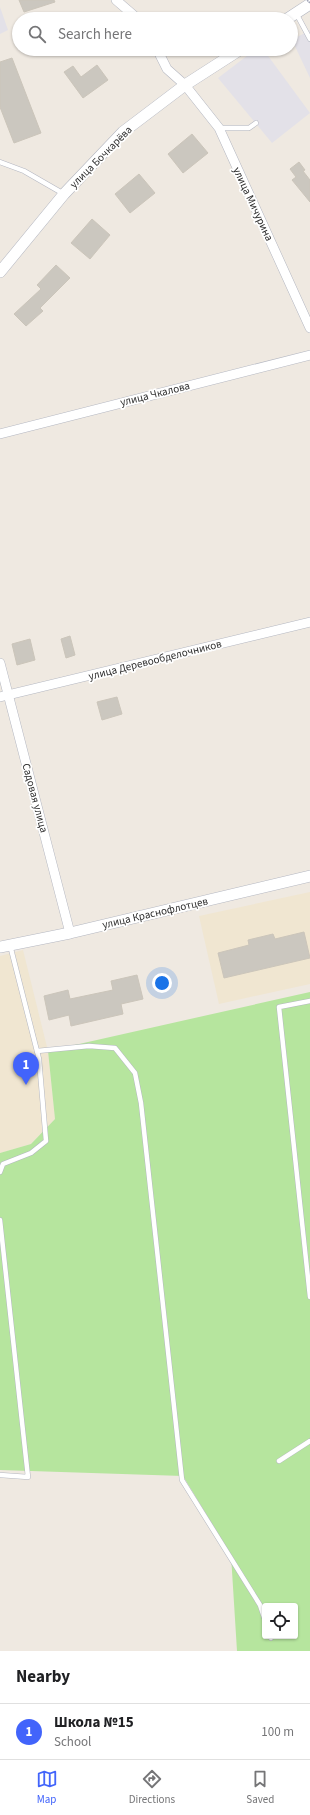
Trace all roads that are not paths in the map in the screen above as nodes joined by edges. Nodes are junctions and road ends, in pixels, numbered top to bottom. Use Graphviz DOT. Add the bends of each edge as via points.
graph roads {
  1 [pos="116,0"];
  2 [pos="310,4"];
  3 [pos="130,12"];
  4 [pos="297,12"];
  5 [pos="298,24"];
  6 [pos="310,39"];
  7 [pos="160,56"];
  8 [pos="230,56"];
  9 [pos="185,85"];
  10 [pos="256,123"];
  11 [pos="219,128"];
  12 [pos="0,162"];
  13 [pos="64,194"];
  14 [pos="0,272"];
  15 [pos="310,328"];
  16 [pos="310,355"];
  17 [pos="0,434"];
  18 [pos="310,622"];
  19 [pos="0,663"];
  20 [pos="4,696"];
  21 [pos="310,876"];
  22 [pos="70,933"];
  23 [pos="5,946"];
  24 [pos="310,1002"];
  25 [pos="37,1051"];
  26 [pos="0,1172"];
  27 [pos="0,1220"];
  28 [pos="310,1297"];
  29 [pos="310,1441"];
  30 [pos="278,1461"];
  31 [pos="0,1475"];
  32 [pos="262,1611"];
  1 -- 3 [label="street"];
  2 -- 4 [label="street"];
  5 -- 6 [label="lane"];
  7 -- 9 [label="street, улица Мичурина" via="167,69"];
  8 -- 9 [label="street, улица Бочкарёва"];
  9 -- 11 [label="street, улица Мичурина"];
  9 -- 13 [label="street, улица Бочкарёва" via="123,132"];
  10 -- 11 [label="lane" via="249,128"];
  11 -- 15 [label="street, улица Мичурина"];
  12 -- 13 [label="lane" via="24,171"];
  13 -- 14 [label="street, улица Бочкарёва"];
  16 -- 17 [label="street, улица Чкалова"];
  18 -- 20 [label="street, улица Деревообделочников"];
  19 -- 20 [label="street, Садовая улица"];
  20 -- 22 [label="street, Садовая улица"];
  21 -- 22 [label="street, улица Краснофлотцев"];
  22 -- 23 [label="street, улица Краснофлотцев"];
  23 -- 25 [label="lane"];
  24 -- 28 [label="lane" via="279,1007"];
  25 -- 26 [label="lane" via="46,1141 31,1153 3,1164"];
  25 -- 32 [label="lane" via="89,1046 116,1048 135,1073 141,1103 182,1480"];
  27 -- 31 [label="lane" via="28,1477"];
  29 -- 30 [label="lane"];
}
